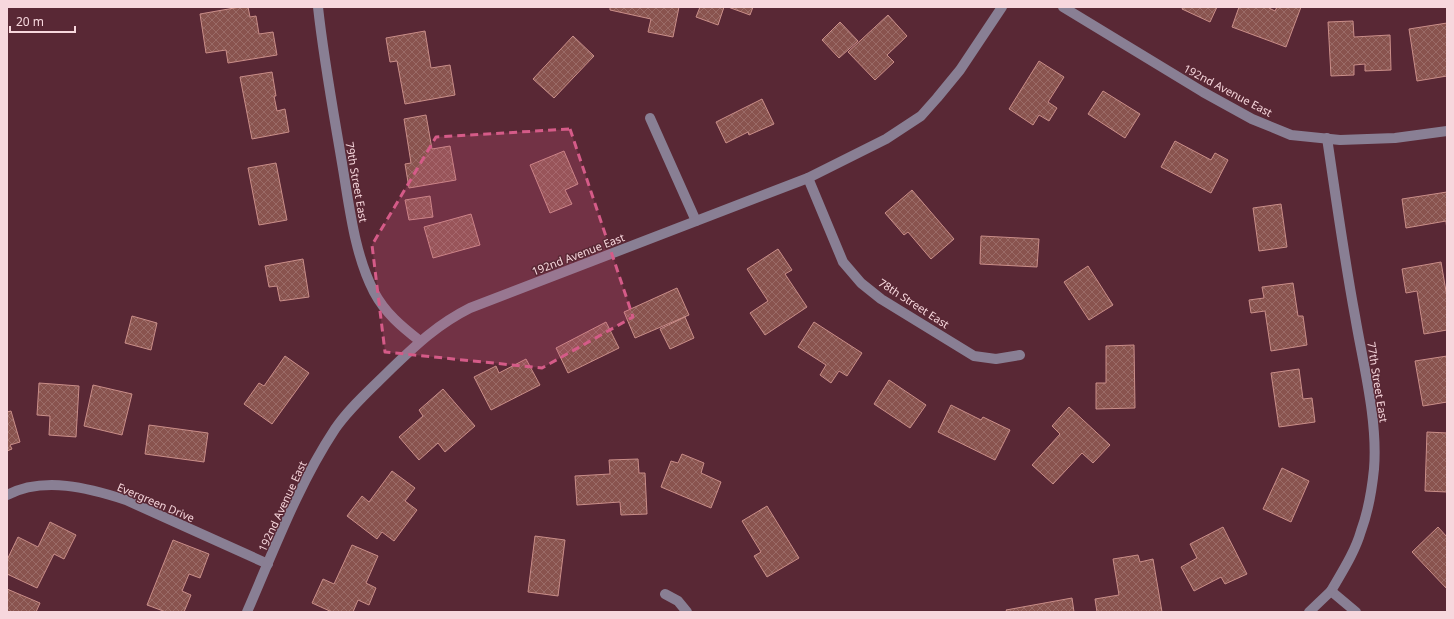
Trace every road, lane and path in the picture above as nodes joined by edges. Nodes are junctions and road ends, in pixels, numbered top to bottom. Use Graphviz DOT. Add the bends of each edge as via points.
graph roads {
  1 [pos="318,7"];
  2 [pos="1002,7"];
  3 [pos="1063,7"];
  4 [pos="650,118"];
  5 [pos="1447,131"];
  6 [pos="1327,138"];
  7 [pos="808,178"];
  8 [pos="696,221"];
  9 [pos="420,341"];
  10 [pos="1020,355"];
  11 [pos="7,495"];
  12 [pos="268,564"];
  13 [pos="1331,591"];
  14 [pos="665,594"];
  15 [pos="247,612"];
  16 [pos="687,612"];
  17 [pos="1309,612"];
  18 [pos="1356,612"];
  1 -- 9 [label="street, 79th Street East" via="325,64 362,266 375,294 394,320"];
  2 -- 7 [label="street, 192nd Avenue East" via="960,70 921,116 886,139"];
  3 -- 6 [label="street, 192nd Avenue East" via="1252,119 1291,135"];
  4 -- 8 [label="street"];
  5 -- 6 [label="street, 192nd Avenue East" via="1395,138"];
  6 -- 13 [label="street, 77th Street East" via="1375,437 1373,477 1361,532"];
  7 -- 8 [label="street, 192nd Avenue East"];
  7 -- 10 [label="street, 78th Street East" via="843,262 861,283 881,299 974,356 996,360"];
  8 -- 9 [label="street, 192nd Avenue East" via="470,308 452,317"];
  9 -- 12 [label="street, 192nd Avenue East" via="361,398 336,428 308,474"];
  11 -- 12 [label="street, Evergreen Drive" via="19,489 60,484 104,492"];
  12 -- 15 [label="street, 192nd Avenue East"];
  13 -- 17 [label="street, 77th Street East"];
  13 -- 18 [label="street"];
  14 -- 16 [label="street" via="678,601"];
}
